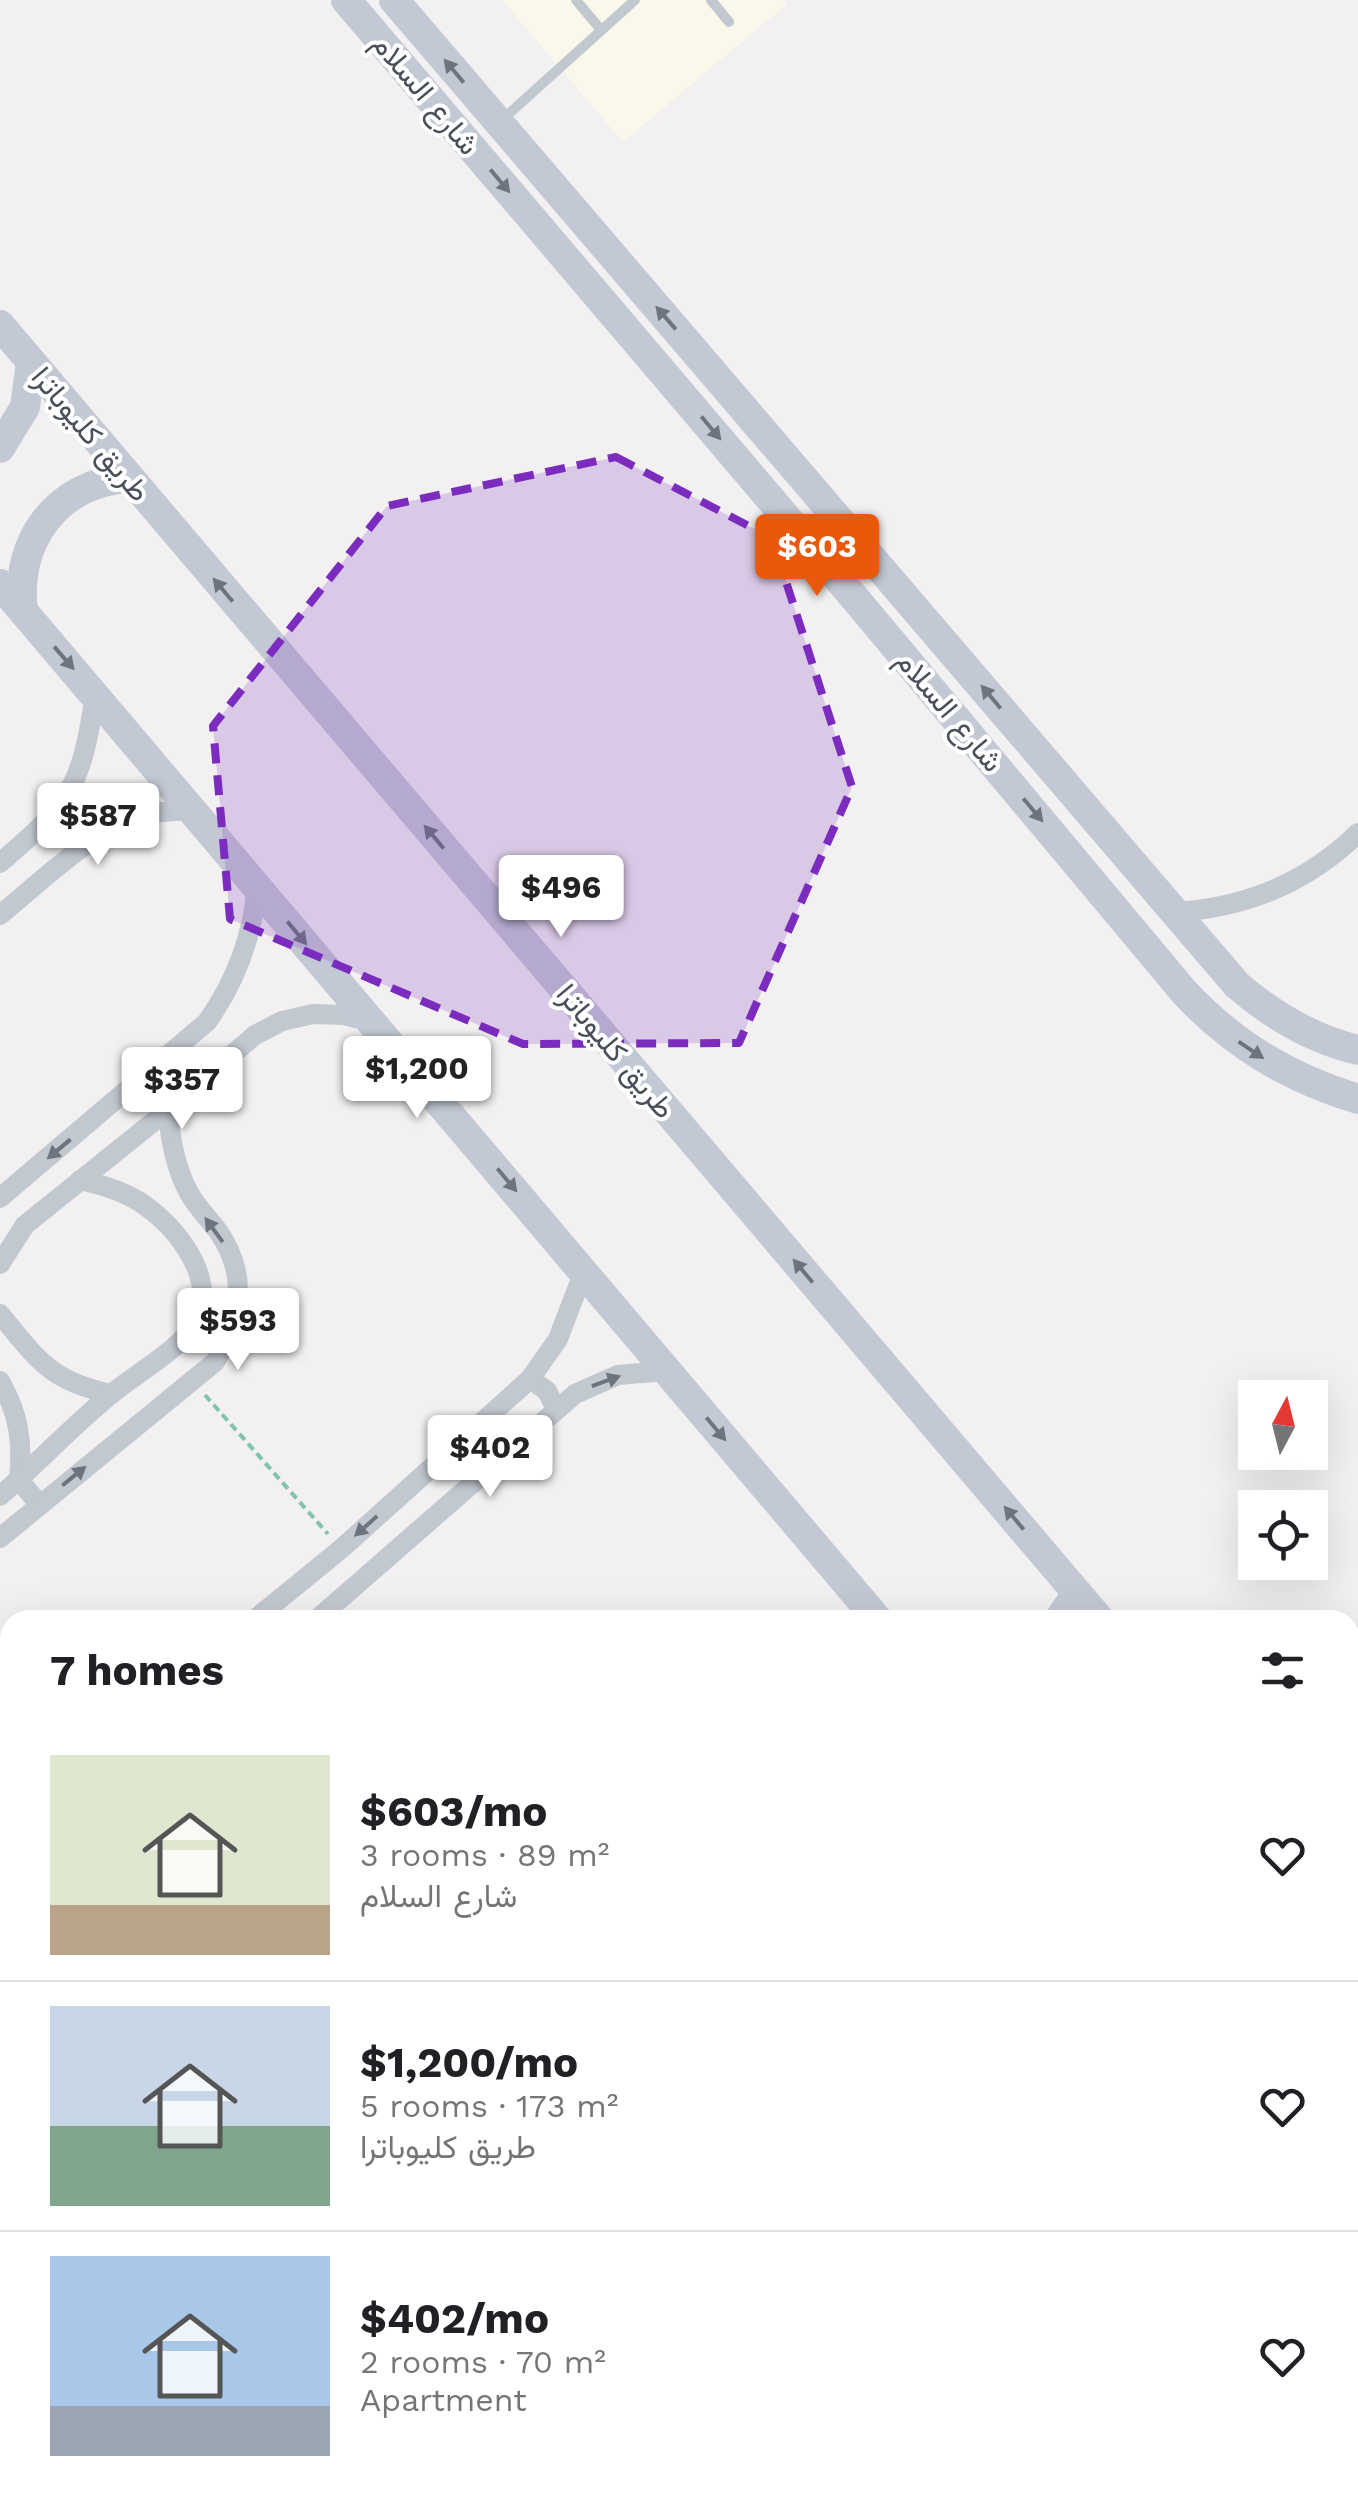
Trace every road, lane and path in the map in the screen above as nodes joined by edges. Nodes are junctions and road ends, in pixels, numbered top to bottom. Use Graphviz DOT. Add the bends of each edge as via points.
graph roads {
  1 [pos="346,0"];
  2 [pos="394,0"];
  3 [pos="576,0"];
  4 [pos="635,0"];
  5 [pos="711,0"];
  6 [pos="728,22"];
  7 [pos="602,30"];
  8 [pos="498,123"];
  9 [pos="0,325"];
  10 [pos="30,362"];
  11 [pos="0,448"];
  12 [pos="128,478"];
  13 [pos="882,570"];
  14 [pos="0,584"];
  15 [pos="853,596"];
  16 [pos="11,611"];
  17 [pos="96,695"];
  18 [pos="194,810"];
  19 [pos="1358,833"];
  20 [pos="0,863"];
  21 [pos="257,885"];
  22 [pos="1175,912"];
  23 [pos="0,915"];
  24 [pos="372,1022"];
  25 [pos="1358,1050"];
  26 [pos="1358,1098"];
  27 [pos="168,1110"];
  28 [pos="80,1180"];
  29 [pos="0,1198"];
  30 [pos="25,1225"];
  31 [pos="0,1264"];
  32 [pos="584,1271"];
  33 [pos="0,1314"];
  34 [pos="666,1372"];
  35 [pos="530,1378"];
  36 [pos="0,1380"];
  37 [pos="193,1382"];
  38 [pos="111,1394"];
  39 [pos="556,1409"];
  40 [pos="19,1480"];
  41 [pos="0,1496"];
  42 [pos="39,1504"];
  43 [pos="0,1538"];
  44 [pos="341,1549"];
  45 [pos="1077,1592"];
  46 [pos="266,1610"];
  47 [pos="327,1610"];
  48 [pos="869,1610"];
  49 [pos="1065,1610"];
  50 [pos="1092,1610"];
  1 -- 15 [label="main road, شارع السلام, one-way"];
  8 -- 2 [label="main road, شارع السلام, one-way"];
  3 -- 7 [label="lane"];
  4 -- 7 [label="lane"];
  5 -- 6 [label="lane"];
  7 -- 8 [label="lane"];
  13 -- 8 [label="main road, شارع السلام, one-way"];
  9 -- 10 [label="main road, طريق كليوباترا"];
  10 -- 11 [label="main road" via="25,407"];
  10 -- 12 [label="main road, طريق كليوباترا"];
  12 -- 16 [label="main road" via="83,488 47,516 24,560"];
  45 -- 12 [label="main road, طريق كليوباترا, one-way"];
  13 -- 15 [label="main road"];
  22 -- 13 [label="main road, شارع السلام, one-way"];
  14 -- 16 [label="main road"];
  15 -- 26 [label="main road, شارع السلام, one-way" via="1203,1012 1263,1059"];
  16 -- 17 [label="main road, one-way"];
  17 -- 18 [label="main road"];
  17 -- 20 [label="street" via="74,786 49,821"];
  18 -- 21 [label="main road"];
  18 -- 23 [label="street" via="154,813 112,828"];
  19 -- 22 [label="street" via="1316,868 1272,892"];
  21 -- 24 [label="main road, one-way"];
  21 -- 29 [label="street, one-way" via="243,954 207,1022"];
  22 -- 25 [label="main road, شارع السلام" via="1257,1002 1302,1031"];
  24 -- 27 [label="street" via="313,1014 282,1021 236,1049"];
  24 -- 32 [label="main road, one-way"];
  27 -- 28 [label="street"];
  37 -- 27 [label="street, one-way" via="233,1332 240,1297 234,1262 181,1176"];
  28 -- 30 [label="street"];
  28 -- 38 [label="street" via="107,1186 156,1214 176,1234 201,1279 196,1323"];
  29 -- 30 [label="street"];
  30 -- 31 [label="street"];
  32 -- 34 [label="main road"];
  32 -- 35 [label="street" via="558,1339"];
  33 -- 38 [label="street" via="50,1371"];
  39 -- 34 [label="street, one-way" via="596,1383"];
  34 -- 48 [label="main road, one-way"];
  35 -- 39 [label="street"];
  35 -- 44 [label="street, one-way"];
  36 -- 40 [label="street" via="20,1426"];
  42 -- 37 [label="street, one-way"];
  37 -- 44 [label="path"];
  38 -- 40 [label="street"];
  39 -- 47 [label="street"];
  40 -- 41 [label="street"];
  40 -- 42 [label="street"];
  42 -- 43 [label="street"];
  44 -- 46 [label="street"];
  45 -- 49 [label="main road"];
  45 -- 50 [label="main road, طريق كليوباترا"];
}
